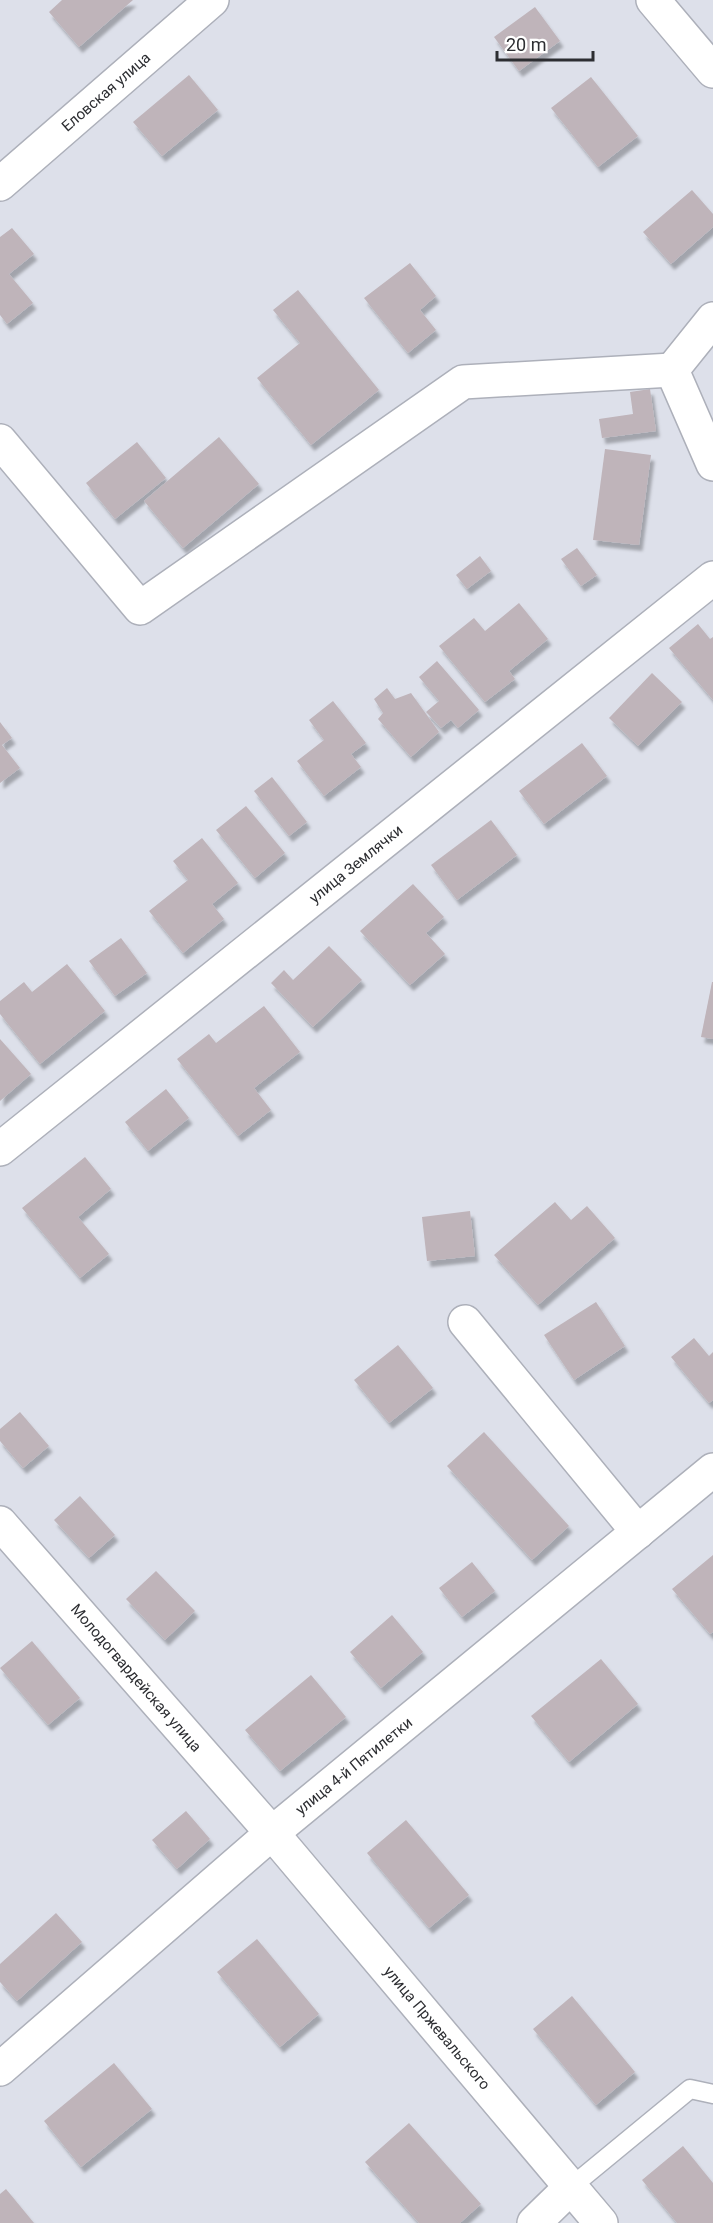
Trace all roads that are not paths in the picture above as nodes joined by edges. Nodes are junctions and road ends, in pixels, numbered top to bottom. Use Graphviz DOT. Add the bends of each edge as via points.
graph roads {
  1 [pos="212,0"];
  2 [pos="653,0"];
  3 [pos="713,71"];
  4 [pos="0,184"];
  5 [pos="713,319"];
  6 [pos="672,370"];
  7 [pos="0,441"];
  8 [pos="713,464"];
  9 [pos="713,578"];
  10 [pos="0,1149"];
  11 [pos="465,1322"];
  12 [pos="713,1470"];
  13 [pos="0,1523"];
  14 [pos="638,1532"];
  15 [pos="272,1833"];
  16 [pos="0,2069"];
  17 [pos="713,2094"];
  18 [pos="571,2187"];
  19 [pos="534,2223"];
  20 [pos="600,2223"];
  1 -- 4 [label="street, Еловская улица"];
  2 -- 3 [label="street"];
  5 -- 6 [label="street"];
  6 -- 7 [label="street" via="463,382 140,608"];
  6 -- 8 [label="street"];
  9 -- 10 [label="street, улица Землячки"];
  11 -- 14 [label="street"];
  12 -- 14 [label="street, улица 4-й Пятилетки"];
  13 -- 15 [label="street, Молодогвардейская улица"];
  14 -- 15 [label="street, улица 4-й Пятилетки"];
  15 -- 16 [label="street, улица 4-й Пятилетки"];
  15 -- 18 [label="street, улица Пржевальского"];
  17 -- 18 [label="lane" via="690,2089"];
  18 -- 19 [label="street"];
  18 -- 20 [label="street, улица Пржевальского"];
}
